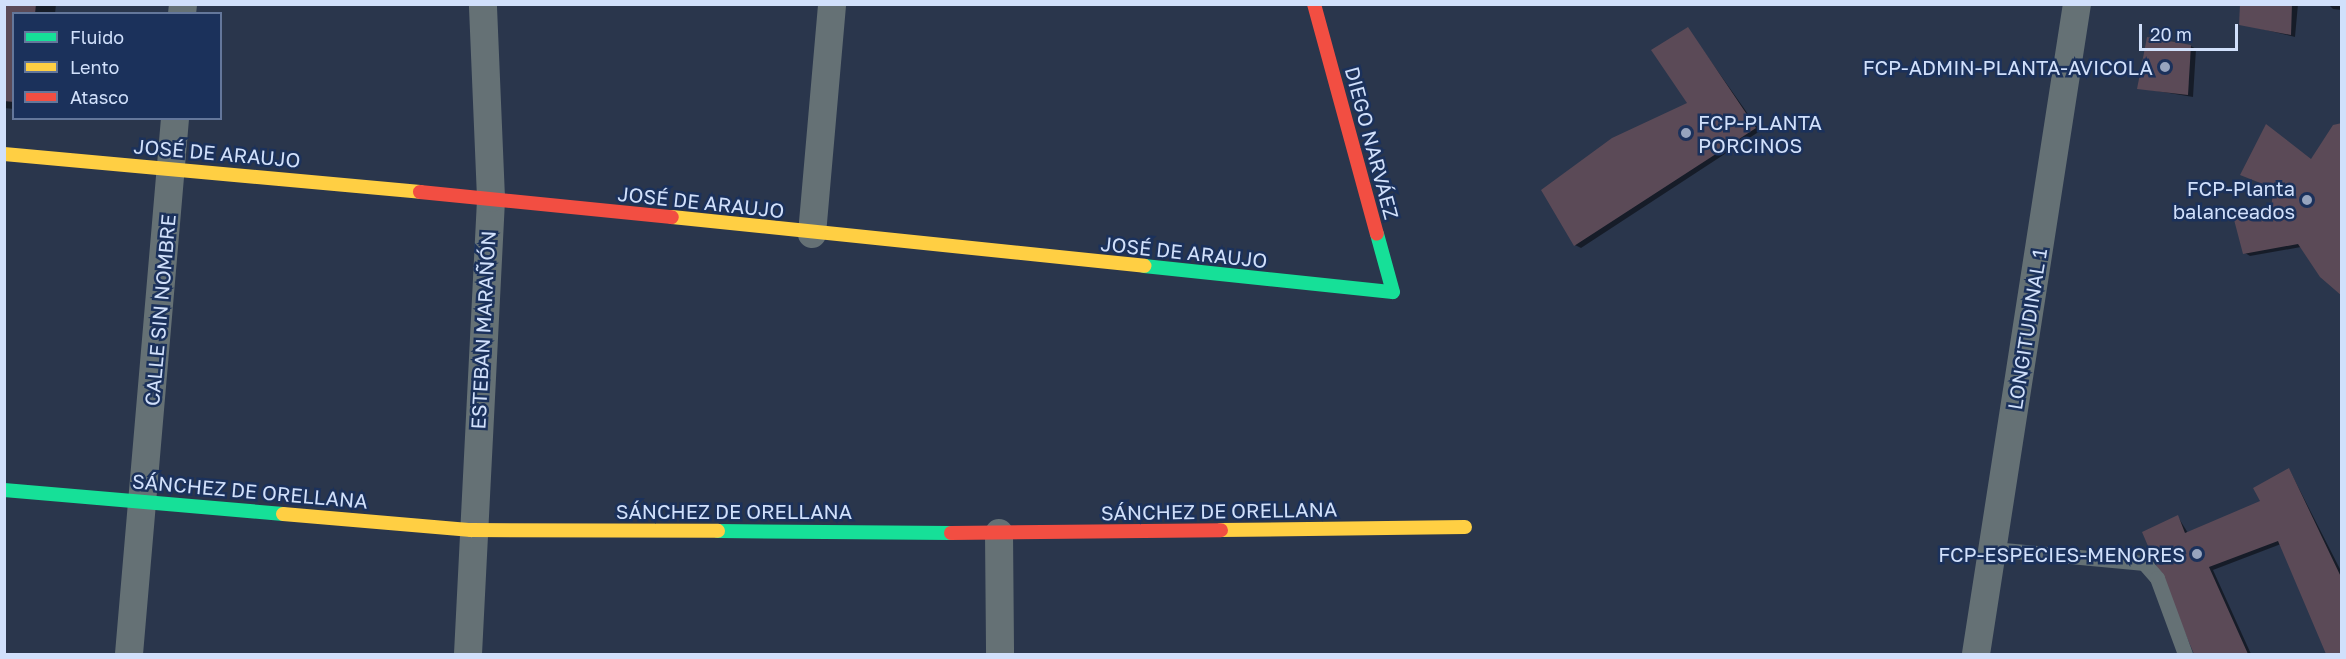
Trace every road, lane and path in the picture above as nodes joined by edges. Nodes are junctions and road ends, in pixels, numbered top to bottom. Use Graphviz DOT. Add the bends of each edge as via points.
graph roads {
  1 [pos="483,4"];
  2 [pos="832,4"];
  3 [pos="1314,4"];
  4 [pos="2077,4"];
  5 [pos="175,120"];
  6 [pos="4,154"];
  7 [pos="172,168"];
  8 [pos="491,198"];
  9 [pos="812,234"];
  10 [pos="1393,292"];
  11 [pos="4,490"];
  12 [pos="145,502"];
  13 [pos="1465,527"];
  14 [pos="471,530"];
  15 [pos="999,533"];
  16 [pos="1993,549"];
  17 [pos="129,654"];
  18 [pos="468,654"];
  19 [pos="1000,654"];
  20 [pos="1976,654"];
  21 [pos="2185,654"];
  1 -- 8 [label="street, ESTEBAN MARAÑÓN"];
  2 -- 9 [label="street"];
  3 -- 10 [label="street, DIEGO NARVÁEZ"];
  4 -- 16 [label="street, LONGITUDINAL 1"];
  5 -- 7 [label="street, CALLE SIN NOMBRE"];
  6 -- 7 [label="street, JOSÉ DE ARAUJO"];
  7 -- 8 [label="street, JOSÉ DE ARAUJO"];
  7 -- 12 [label="street, CALLE SIN NOMBRE"];
  8 -- 9 [label="street, JOSÉ DE ARAUJO"];
  8 -- 14 [label="street, ESTEBAN MARAÑÓN"];
  9 -- 10 [label="street, JOSÉ DE ARAUJO"];
  11 -- 12 [label="street, SÁNCHEZ DE ORELLANA"];
  12 -- 14 [label="street, SÁNCHEZ DE ORELLANA"];
  12 -- 17 [label="street, CALLE SIN NOMBRE"];
  13 -- 15 [label="street, SÁNCHEZ DE ORELLANA"];
  14 -- 15 [label="street, SÁNCHEZ DE ORELLANA"];
  14 -- 18 [label="street, ESTEBAN MARAÑÓN"];
  15 -- 19 [label="street"];
  16 -- 20 [label="street, LONGITUDINAL 1"];
  16 -- 21 [label="lane" via="2144,563 2157,578"];
}
